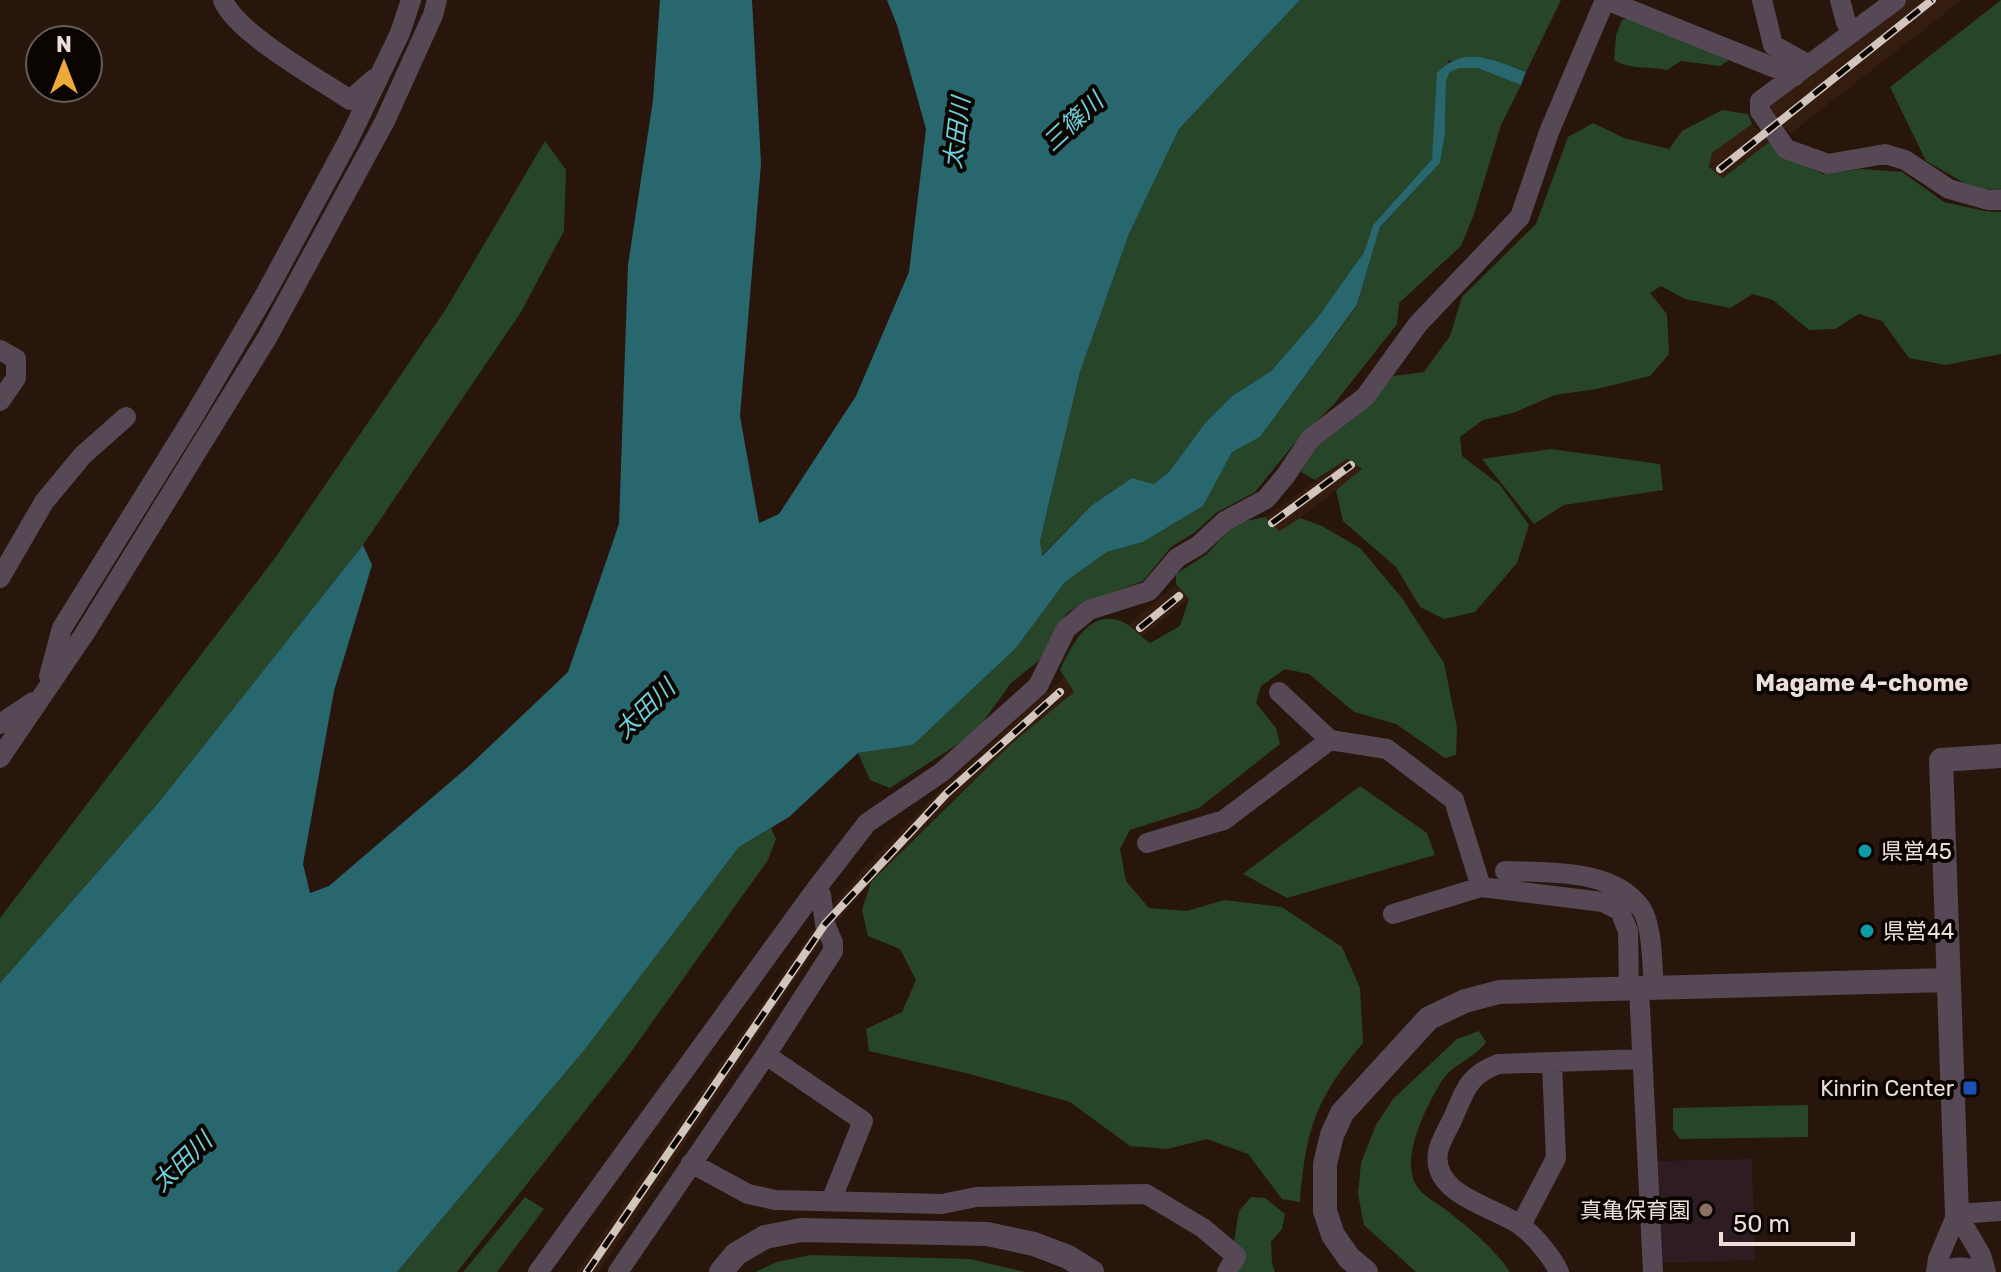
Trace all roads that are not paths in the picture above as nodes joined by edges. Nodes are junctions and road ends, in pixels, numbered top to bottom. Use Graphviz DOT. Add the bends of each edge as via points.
graph roads {
  1 [pos="223,0"];
  2 [pos="411,0"];
  3 [pos="1606,0"];
  4 [pos="1762,0"];
  5 [pos="1840,0"];
  6 [pos="1896,0"];
  7 [pos="435,7"];
  8 [pos="1853,32"];
  9 [pos="1802,70"];
  10 [pos="382,73"];
  11 [pos="2001,200"];
  12 [pos="0,350"];
  13 [pos="0,401"];
  14 [pos="126,417"];
  15 [pos="0,578"];
  16 [pos="1279,692"];
  17 [pos="43,694"];
  18 [pos="0,724"];
  19 [pos="1330,740"];
  20 [pos="2001,756"];
  21 [pos="0,758"];
  22 [pos="1147,843"];
  23 [pos="1505,871"];
  24 [pos="1481,887"];
  25 [pos="816,889"];
  26 [pos="1393,914"];
  27 [pos="1947,980"];
  28 [pos="1641,989"];
  29 [pos="766,1055"];
  30 [pos="1642,1059"];
  31 [pos="1552,1064"];
  32 [pos="691,1163"];
  33 [pos="831,1201"];
  34 [pos="2001,1211"];
  35 [pos="1957,1214"];
  36 [pos="1521,1225"];
  37 [pos="538,1272"];
  38 [pos="618,1272"];
  39 [pos="721,1272"];
  40 [pos="1092,1272"];
  41 [pos="1227,1272"];
  42 [pos="1366,1272"];
  43 [pos="1559,1272"];
  44 [pos="1653,1272"];
  45 [pos="1936,1272"];
  46 [pos="1942,1272"];
  47 [pos="1983,1272"];
  1 -- 10 [label="street" via="242,27 350,100"];
  2 -- 10 [label="street"];
  3 -- 9 [label="street"];
  3 -- 25 [label="street" via="1549,132 1520,217 1418,324 1365,397 1310,439 1266,499 1225,521 1177,558 1149,591 1089,610 1066,629 1038,686 942,772 867,823"];
  4 -- 9 [label="street" via="1773,45"];
  5 -- 8 [label="street"];
  6 -- 8 [label="street"];
  7 -- 10 [label="street" via="413,25"];
  7 -- 17 [label="street" via="385,121 267,338"];
  8 -- 9 [label="street"];
  9 -- 11 [label="street" via="1760,101 1760,111 1786,149 1828,164 1885,154 1905,160 1949,189"];
  10 -- 17 [label="street" via="266,293 62,628"];
  12 -- 13 [label="street" via="16,359 16,378"];
  14 -- 15 [label="street" via="83,455 44,502"];
  16 -- 19 [label="street"];
  17 -- 18 [label="street"];
  17 -- 21 [label="street"];
  19 -- 22 [label="street" via="1224,820"];
  19 -- 24 [label="street" via="1387,749 1454,800"];
  20 -- 27 [label="street" via="1941,760"];
  23 -- 28 [label="street" via="1591,877 1623,890 1642,909 1649,934"];
  24 -- 26 [label="street"];
  24 -- 28 [label="street" via="1580,898 1620,911"];
  25 -- 29 [label="street" via="833,951"];
  25 -- 37 [label="street"];
  27 -- 28 [label="street"];
  27 -- 35 [label="street"];
  28 -- 30 [label="street"];
  28 -- 42 [label="street" via="1499,992 1429,1018 1407,1039 1342,1113 1325,1164 1325,1211 1333,1235"];
  29 -- 32 [label="street"];
  29 -- 33 [label="street" via="863,1121"];
  30 -- 31 [label="street"];
  30 -- 44 [label="street"];
  31 -- 36 [label="street" via="1556,1158"];
  31 -- 36 [label="street" via="1498,1064 1480,1071 1468,1085 1438,1151 1438,1169 1447,1183"];
  32 -- 33 [label="street" via="748,1194"];
  32 -- 38 [label="street"];
  33 -- 41 [label="street" via="942,1204 976,1197 1146,1194 1203,1228 1236,1256"];
  34 -- 35 [label="street"];
  35 -- 45 [label="street"];
  35 -- 47 [label="street" via="1981,1255"];
  36 -- 43 [label="street"];
  39 -- 40 [label="street" via="736,1254 765,1237 801,1230 987,1234 1034,1244"];
  46 -- 47 [label="street"];
}
